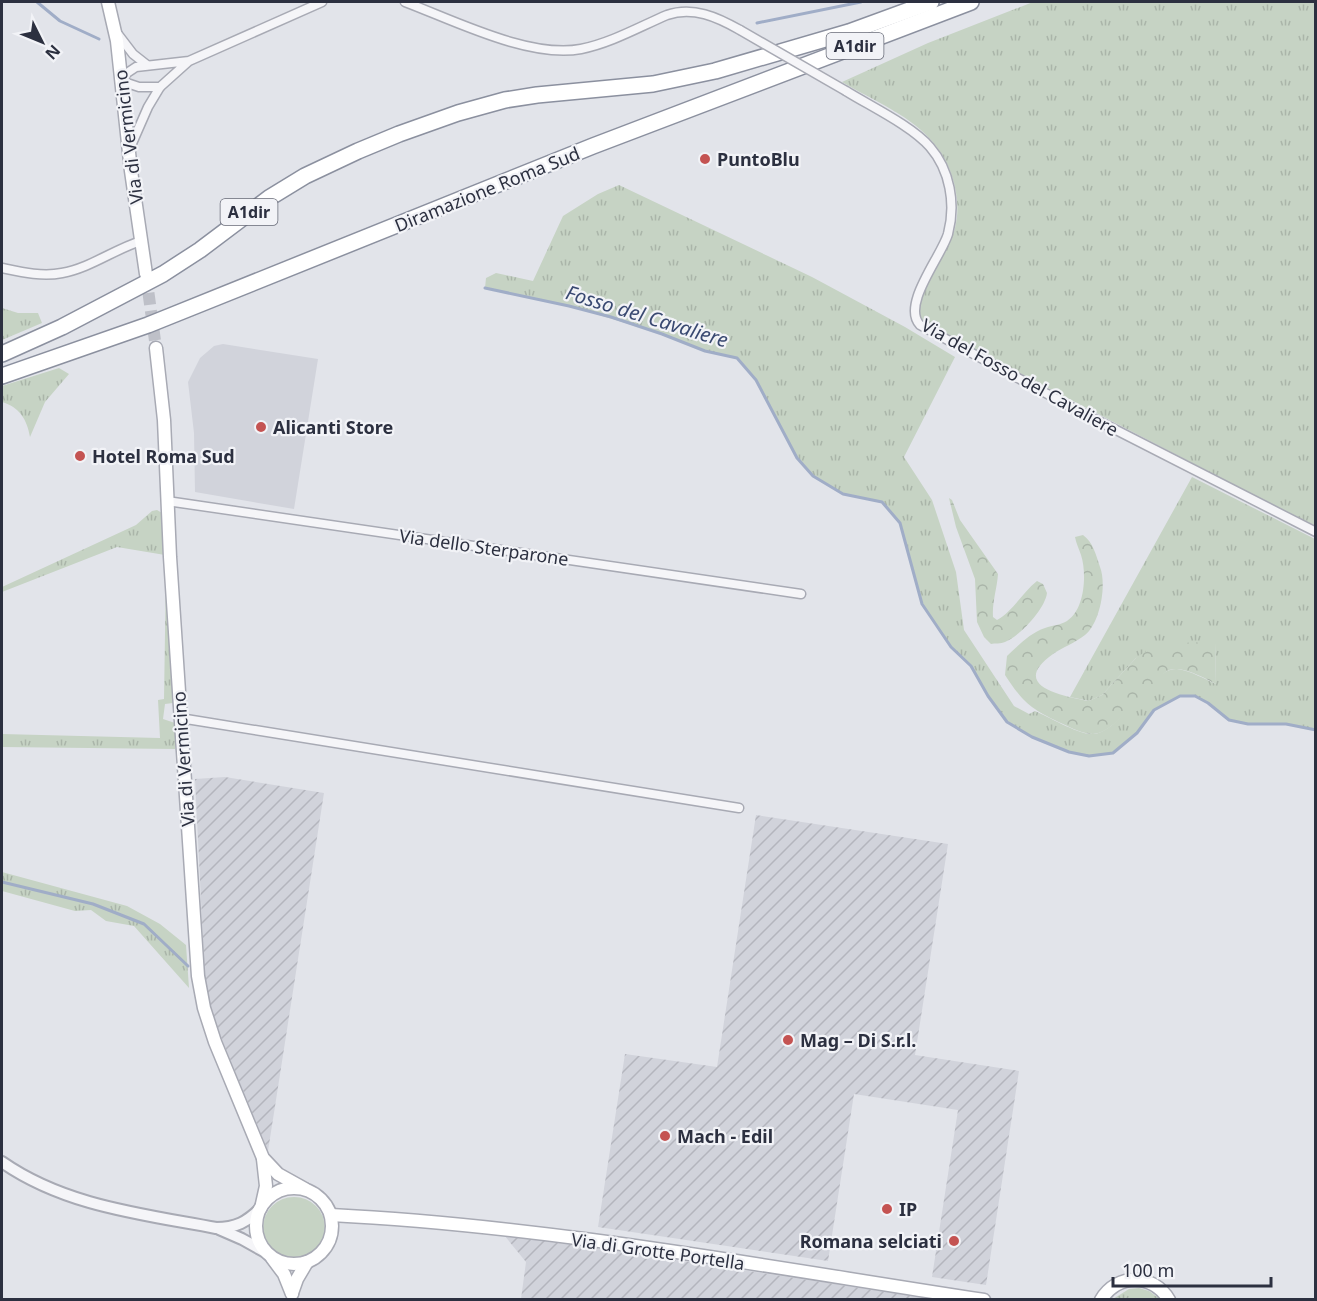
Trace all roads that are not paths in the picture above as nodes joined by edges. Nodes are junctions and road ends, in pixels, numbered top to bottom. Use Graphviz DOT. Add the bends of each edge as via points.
graph roads {
  1 [pos="108,2"];
  2 [pos="322,2"];
  3 [pos="405,2"];
  4 [pos="932,2"];
  5 [pos="971,2"];
  6 [pos="115,32"];
  7 [pos="189,61"];
  8 [pos="147,65"];
  9 [pos="121,81"];
  10 [pos="160,87"];
  11 [pos="129,151"];
  12 [pos="141,240"];
  13 [pos="2,268"];
  14 [pos="146,274"];
  15 [pos="156,348"];
  16 [pos="2,354"];
  17 [pos="2,376"];
  18 [pos="167,501"];
  19 [pos="1316,532"];
  20 [pos="801,594"];
  21 [pos="180,718"];
  22 [pos="739,808"];
  23 [pos="263,1158"];
  24 [pos="2,1162"];
  25 [pos="305,1190"];
  26 [pos="261,1208"];
  27 [pos="331,1215"];
  28 [pos="216,1228"];
  29 [pos="267,1253"];
  30 [pos="307,1262"];
  31 [pos="292,1297"];
  32 [pos="984,1299"];
  33 [pos="1101,1299"];
  34 [pos="1169,1299"];
  1 -- 6 [label="main road, Via di Vermicino"];
  2 -- 7 [label="street"];
  3 -- 19 [label="street, Via del Fosso del Cavaliere, bridge" via="497,37 553,50 586,48 667,15 705,14 846,91 925,142 937,156 947,179 949,228 914,305 914,317 920,326"];
  4 -- 16 [label="highway, A1dir" via="849,32 705,74 654,84 505,100 399,134 305,176 163,274"];
  5 -- 17 [label="highway, Diramazione Roma Sud / A1dir" via="593,146 140,328"];
  6 -- 8 [label="street"];
  6 -- 9 [label="main road, Via di Vermicino"];
  7 -- 8 [label="street"];
  7 -- 10 [label="street"];
  8 -- 9 [label="street" via="131,70"];
  9 -- 10 [label="street" via="136,87"];
  9 -- 11 [label="main road, Via di Vermicino"];
  10 -- 11 [label="street"];
  11 -- 12 [label="main road, Via di Vermicino"];
  12 -- 13 [label="street" via="61,274"];
  12 -- 14 [label="main road, Via di Vermicino"];
  15 -- 18 [label="main road, Via di Vermicino"];
  18 -- 20 [label="street, Via dello Sterparone"];
  18 -- 21 [label="main road, Via di Vermicino"];
  21 -- 22 [label="street"];
  21 -- 23 [label="main road, Via di Vermicino" via="200,986 221,1058"];
  23 -- 25 [label="main road, Via di Vermicino" via="278,1174"];
  23 -- 26 [label="main road, Via di Vermicino" via="266,1185"];
  24 -- 28 [label="street" via="61,1194"];
  25 -- 26 [label="main road" via="280,1191"];
  25 -- 27 [label="main road" via="321,1199"];
  26 -- 28 [label="street" via="241,1225"];
  26 -- 29 [label="main road" via="257,1232"];
  27 -- 30 [label="main road" via="333,1226 326,1248"];
  27 -- 32 [label="main road, Via di Grotte Portella" via="569,1237"];
  28 -- 29 [label="street"];
  29 -- 30 [label="main road" via="286,1263"];
  29 -- 31 [label="main road" via="284,1274"];
  30 -- 31 [label="main road"];
  33 -- 34 [label="main road" via="1117,1284 1134,1279 1155,1285"];
}
